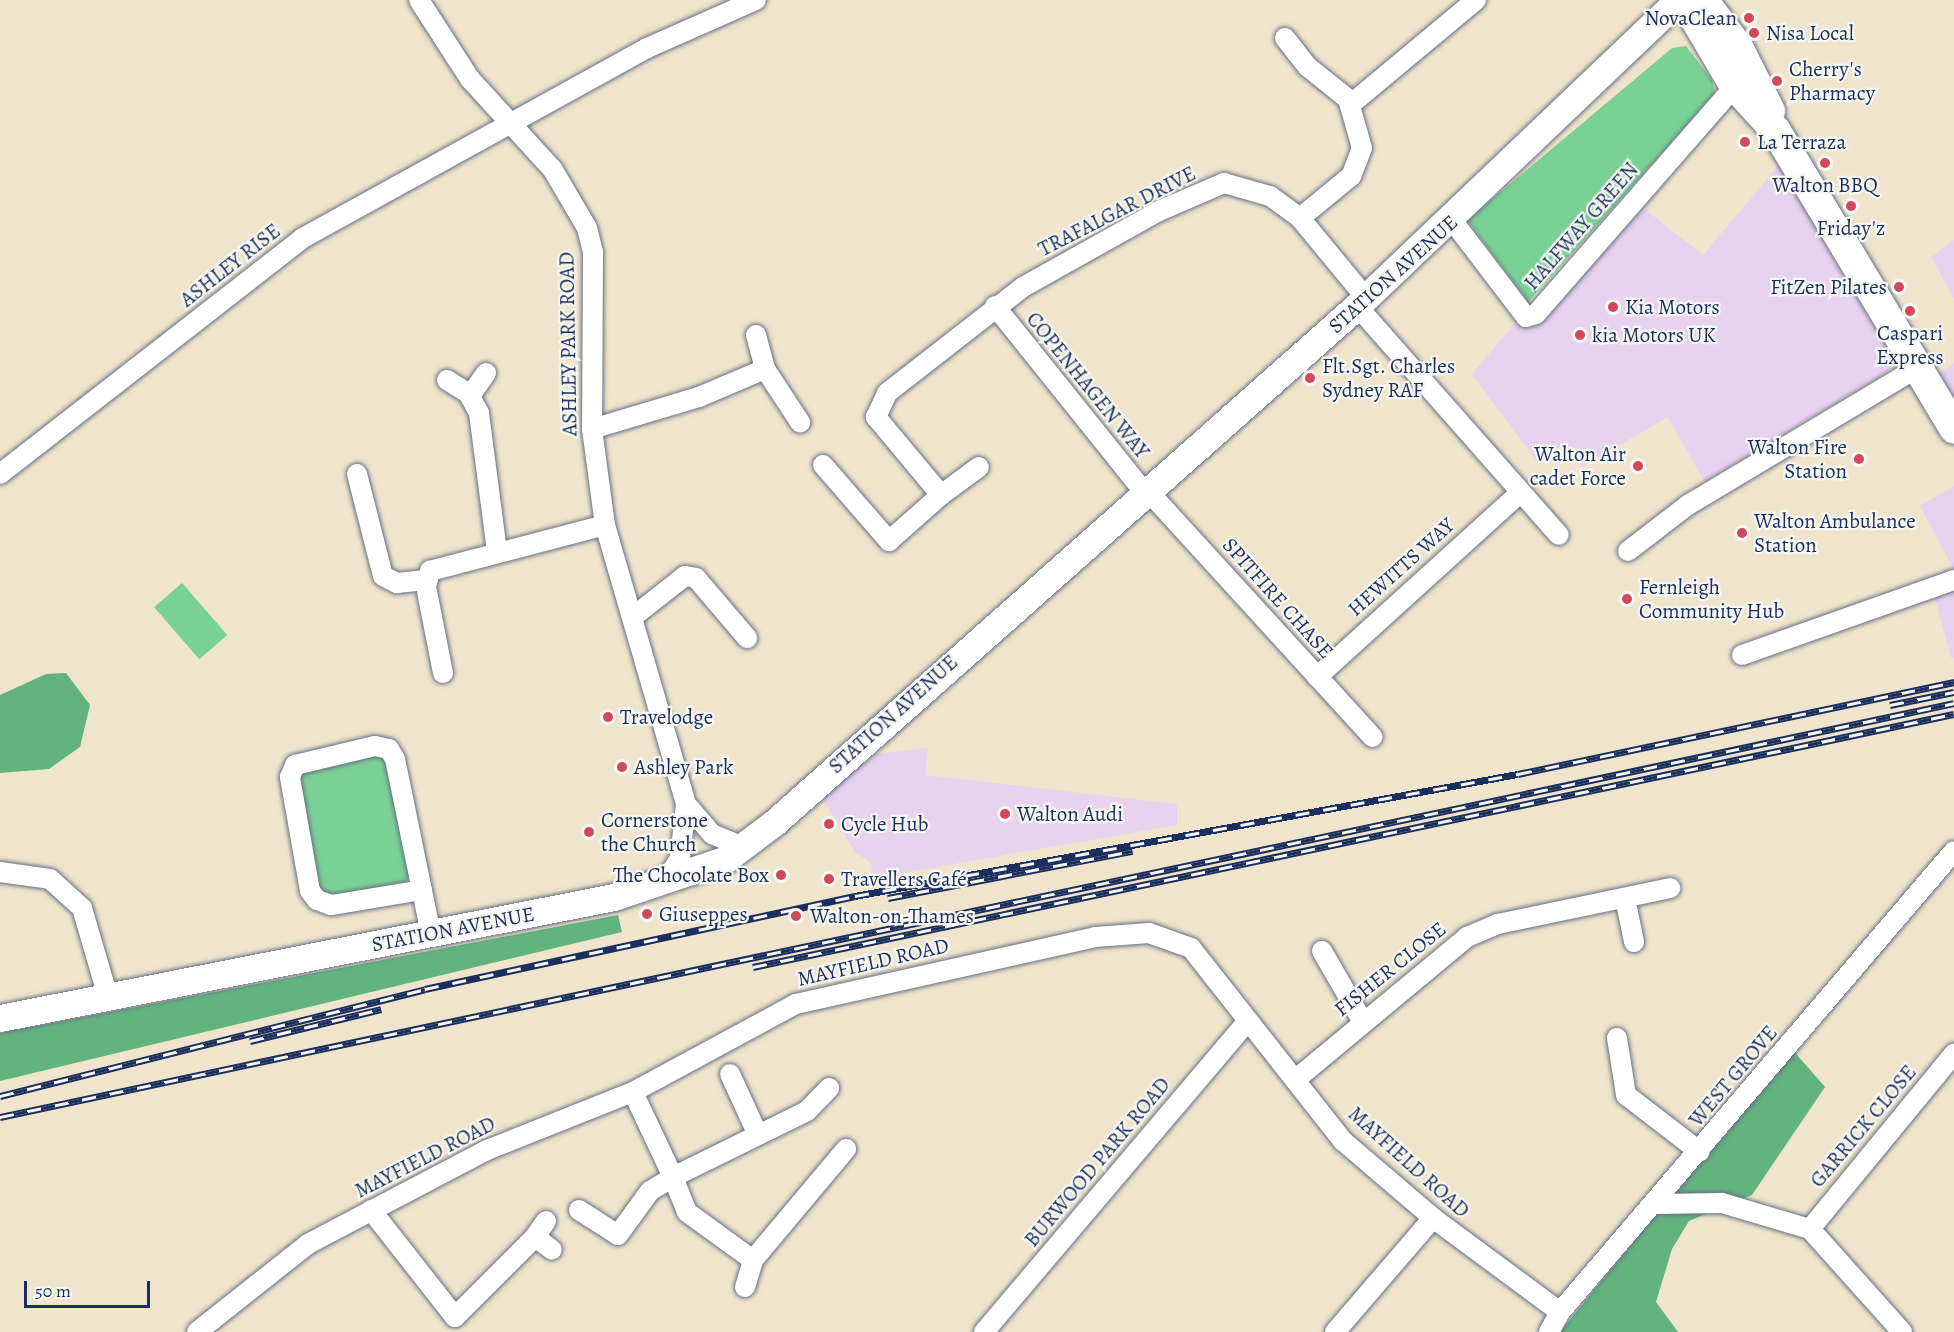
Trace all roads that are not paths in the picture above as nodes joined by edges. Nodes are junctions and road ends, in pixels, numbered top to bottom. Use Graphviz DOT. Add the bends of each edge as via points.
graph roads {
  1 [pos="419,0"];
  2 [pos="756,0"];
  3 [pos="1476,0"];
  4 [pos="1696,3"];
  5 [pos="1285,38"];
  6 [pos="1742,78"];
  7 [pos="1350,105"];
  8 [pos="511,125"];
  9 [pos="1300,218"];
  10 [pos="1452,220"];
  11 [pos="1362,302"];
  12 [pos="995,306"];
  13 [pos="756,335"];
  14 [pos="1917,368"];
  15 [pos="765,369"];
  16 [pos="486,372"];
  17 [pos="447,380"];
  18 [pos="470,396"];
  19 [pos="800,422"];
  20 [pos="592,429"];
  21 [pos="1954,429"];
  22 [pos="823,465"];
  23 [pos="979,467"];
  24 [pos="0,474"];
  25 [pos="357,474"];
  26 [pos="1147,492"];
  27 [pos="1520,493"];
  28 [pos="941,495"];
  29 [pos="605,525"];
  30 [pos="1559,535"];
  31 [pos="497,551"];
  32 [pos="1628,551"];
  33 [pos="428,579"];
  34 [pos="1954,580"];
  35 [pos="634,616"];
  36 [pos="747,638"];
  37 [pos="1742,655"];
  38 [pos="443,673"];
  39 [pos="1317,677"];
  40 [pos="1373,737"];
  41 [pos="686,804"];
  42 [pos="743,847"];
  43 [pos="1954,850"];
  44 [pos="0,872"];
  45 [pos="663,885"];
  46 [pos="1670,888"];
  47 [pos="422,890"];
  48 [pos="1625,898"];
  49 [pos="431,934"];
  50 [pos="1634,942"];
  51 [pos="1322,951"];
  52 [pos="108,997"];
  53 [pos="0,1018"];
  54 [pos="1247,1022"];
  55 [pos="1363,1022"];
  56 [pos="1617,1038"];
  57 [pos="1954,1054"];
  58 [pos="730,1074"];
  59 [pos="1295,1080"];
  60 [pos="829,1088"];
  61 [pos="633,1092"];
  62 [pos="757,1133"];
  63 [pos="846,1149"];
  64 [pos="1700,1152"];
  65 [pos="673,1177"];
  66 [pos="1656,1204"];
  67 [pos="371,1210"];
  68 [pos="579,1210"];
  69 [pos="1433,1218"];
  70 [pos="1810,1229"];
  71 [pos="552,1250"];
  72 [pos="753,1260"];
  73 [pos="745,1287"];
  74 [pos="1560,1312"];
  75 [pos="461,1324"];
  76 [pos="197,1332"];
  77 [pos="984,1332"];
  78 [pos="1335,1332"];
  79 [pos="1549,1332"];
  80 [pos="1902,1332"];
  1 -- 8 [label="street, ASHLEY PARK ROAD" via="470,79"];
  2 -- 8 [label="street, ASHLEY RISE" via="647,48"];
  3 -- 7 [label="street"];
  4 -- 6 [label="main road"];
  4 -- 10 [label="street, STATION AVENUE" via="1629,64 1611,69"];
  5 -- 7 [label="street"];
  6 -- 10 [label="street, HALFWAY GREEN" via="1536,314 1526,317"];
  6 -- 14 [label="main road"];
  7 -- 9 [label="street" via="1361,162"];
  8 -- 20 [label="street, ASHLEY PARK ROAD" via="553,170 588,228 593,252"];
  8 -- 24 [label="street, ASHLEY RISE" via="303,238"];
  9 -- 11 [label="street, TRAFALGAR DRIVE"];
  9 -- 12 [label="street, TRAFALGAR DRIVE" via="1270,196 1224,183 1159,212"];
  10 -- 11 [label="street, STATION AVENUE"];
  11 -- 26 [label="street, STATION AVENUE"];
  11 -- 27 [label="street, TRAFALGAR DRIVE"];
  12 -- 26 [label="street, COPENHAGEN WAY"];
  12 -- 28 [label="street, TRAFALGAR DRIVE" via="880,402 876,417 882,427"];
  13 -- 15 [label="street"];
  14 -- 21 [label="main road"];
  14 -- 32 [label="street" via="1688,505"];
  15 -- 19 [label="street"];
  15 -- 20 [label="street" via="699,397"];
  16 -- 18 [label="street"];
  17 -- 18 [label="street"];
  18 -- 31 [label="street" via="479,413"];
  20 -- 29 [label="street, ASHLEY PARK ROAD"];
  22 -- 28 [label="street" via="889,541"];
  23 -- 28 [label="street"];
  25 -- 33 [label="street" via="383,576 396,583"];
  26 -- 39 [label="street, SPITFIRE CHASE"];
  26 -- 42 [label="street, STATION AVENUE"];
  27 -- 30 [label="street, TRAFALGAR DRIVE"];
  27 -- 39 [label="street, HEWITTS WAY"];
  29 -- 31 [label="street"];
  29 -- 35 [label="street, ASHLEY PARK ROAD"];
  31 -- 33 [label="street" via="444,565 430,571"];
  33 -- 38 [label="street"];
  34 -- 37 [label="street"];
  35 -- 36 [label="street" via="685,576 696,578"];
  35 -- 41 [label="street, ASHLEY PARK ROAD"];
  39 -- 40 [label="street, SPITFIRE CHASE"];
  41 -- 42 [label="street, ASHLEY PARK ROAD" via="712,834"];
  41 -- 45 [label="street, ASHLEY PARK ROAD" via="680,858"];
  42 -- 45 [label="street, STATION AVENUE"];
  43 -- 64 [label="street, WEST GROVE"];
  44 -- 52 [label="street" via="50,879 82,908"];
  45 -- 49 [label="street, STATION AVENUE"];
  46 -- 48 [label="street, FISHER CLOSE"];
  47 -- 47 [label="street" via="331,905 317,900 310,891 290,777 295,765 375,746 389,749"];
  47 -- 49 [label="street"];
  48 -- 50 [label="street"];
  48 -- 55 [label="street, FISHER CLOSE" via="1483,929 1449,948"];
  49 -- 52 [label="street, STATION AVENUE"];
  51 -- 55 [label="street"];
  52 -- 53 [label="street, STATION AVENUE"];
  54 -- 59 [label="street, MAYFIELD ROAD"];
  54 -- 61 [label="street, MAYFIELD ROAD" via="1217,976 1179,941 1149,933 1095,937 820,995 774,1013"];
  54 -- 77 [label="street, BURWOOD PARK ROAD"];
  55 -- 59 [label="street, FISHER CLOSE"];
  56 -- 64 [label="street" via="1626,1095"];
  57 -- 70 [label="street, GARRICK CLOSE"];
  58 -- 62 [label="street"];
  59 -- 69 [label="street, MAYFIELD ROAD" via="1343,1141"];
  60 -- 62 [label="street" via="807,1111"];
  61 -- 65 [label="street"];
  61 -- 67 [label="street, MAYFIELD ROAD" via="487,1150"];
  62 -- 65 [label="street"];
  63 -- 72 [label="street"];
  64 -- 66 [label="street, WEST GROVE"];
  65 -- 68 [label="street" via="650,1191 618,1235"];
  65 -- 72 [label="street" via="687,1212"];
  66 -- 70 [label="street" via="1722,1203"];
  66 -- 74 [label="street, WEST GROVE"];
  67 -- 75 [label="street"];
  67 -- 76 [label="street, MAYFIELD ROAD" via="308,1244"];
  69 -- 74 [label="street, MAYFIELD ROAD"];
  69 -- 78 [label="street"];
  70 -- 80 [label="street"];
  71 -- 75 [label="street" via="541,1229"];
  72 -- 73 [label="street"];
  74 -- 79 [label="street, WEST GROVE"];
}
